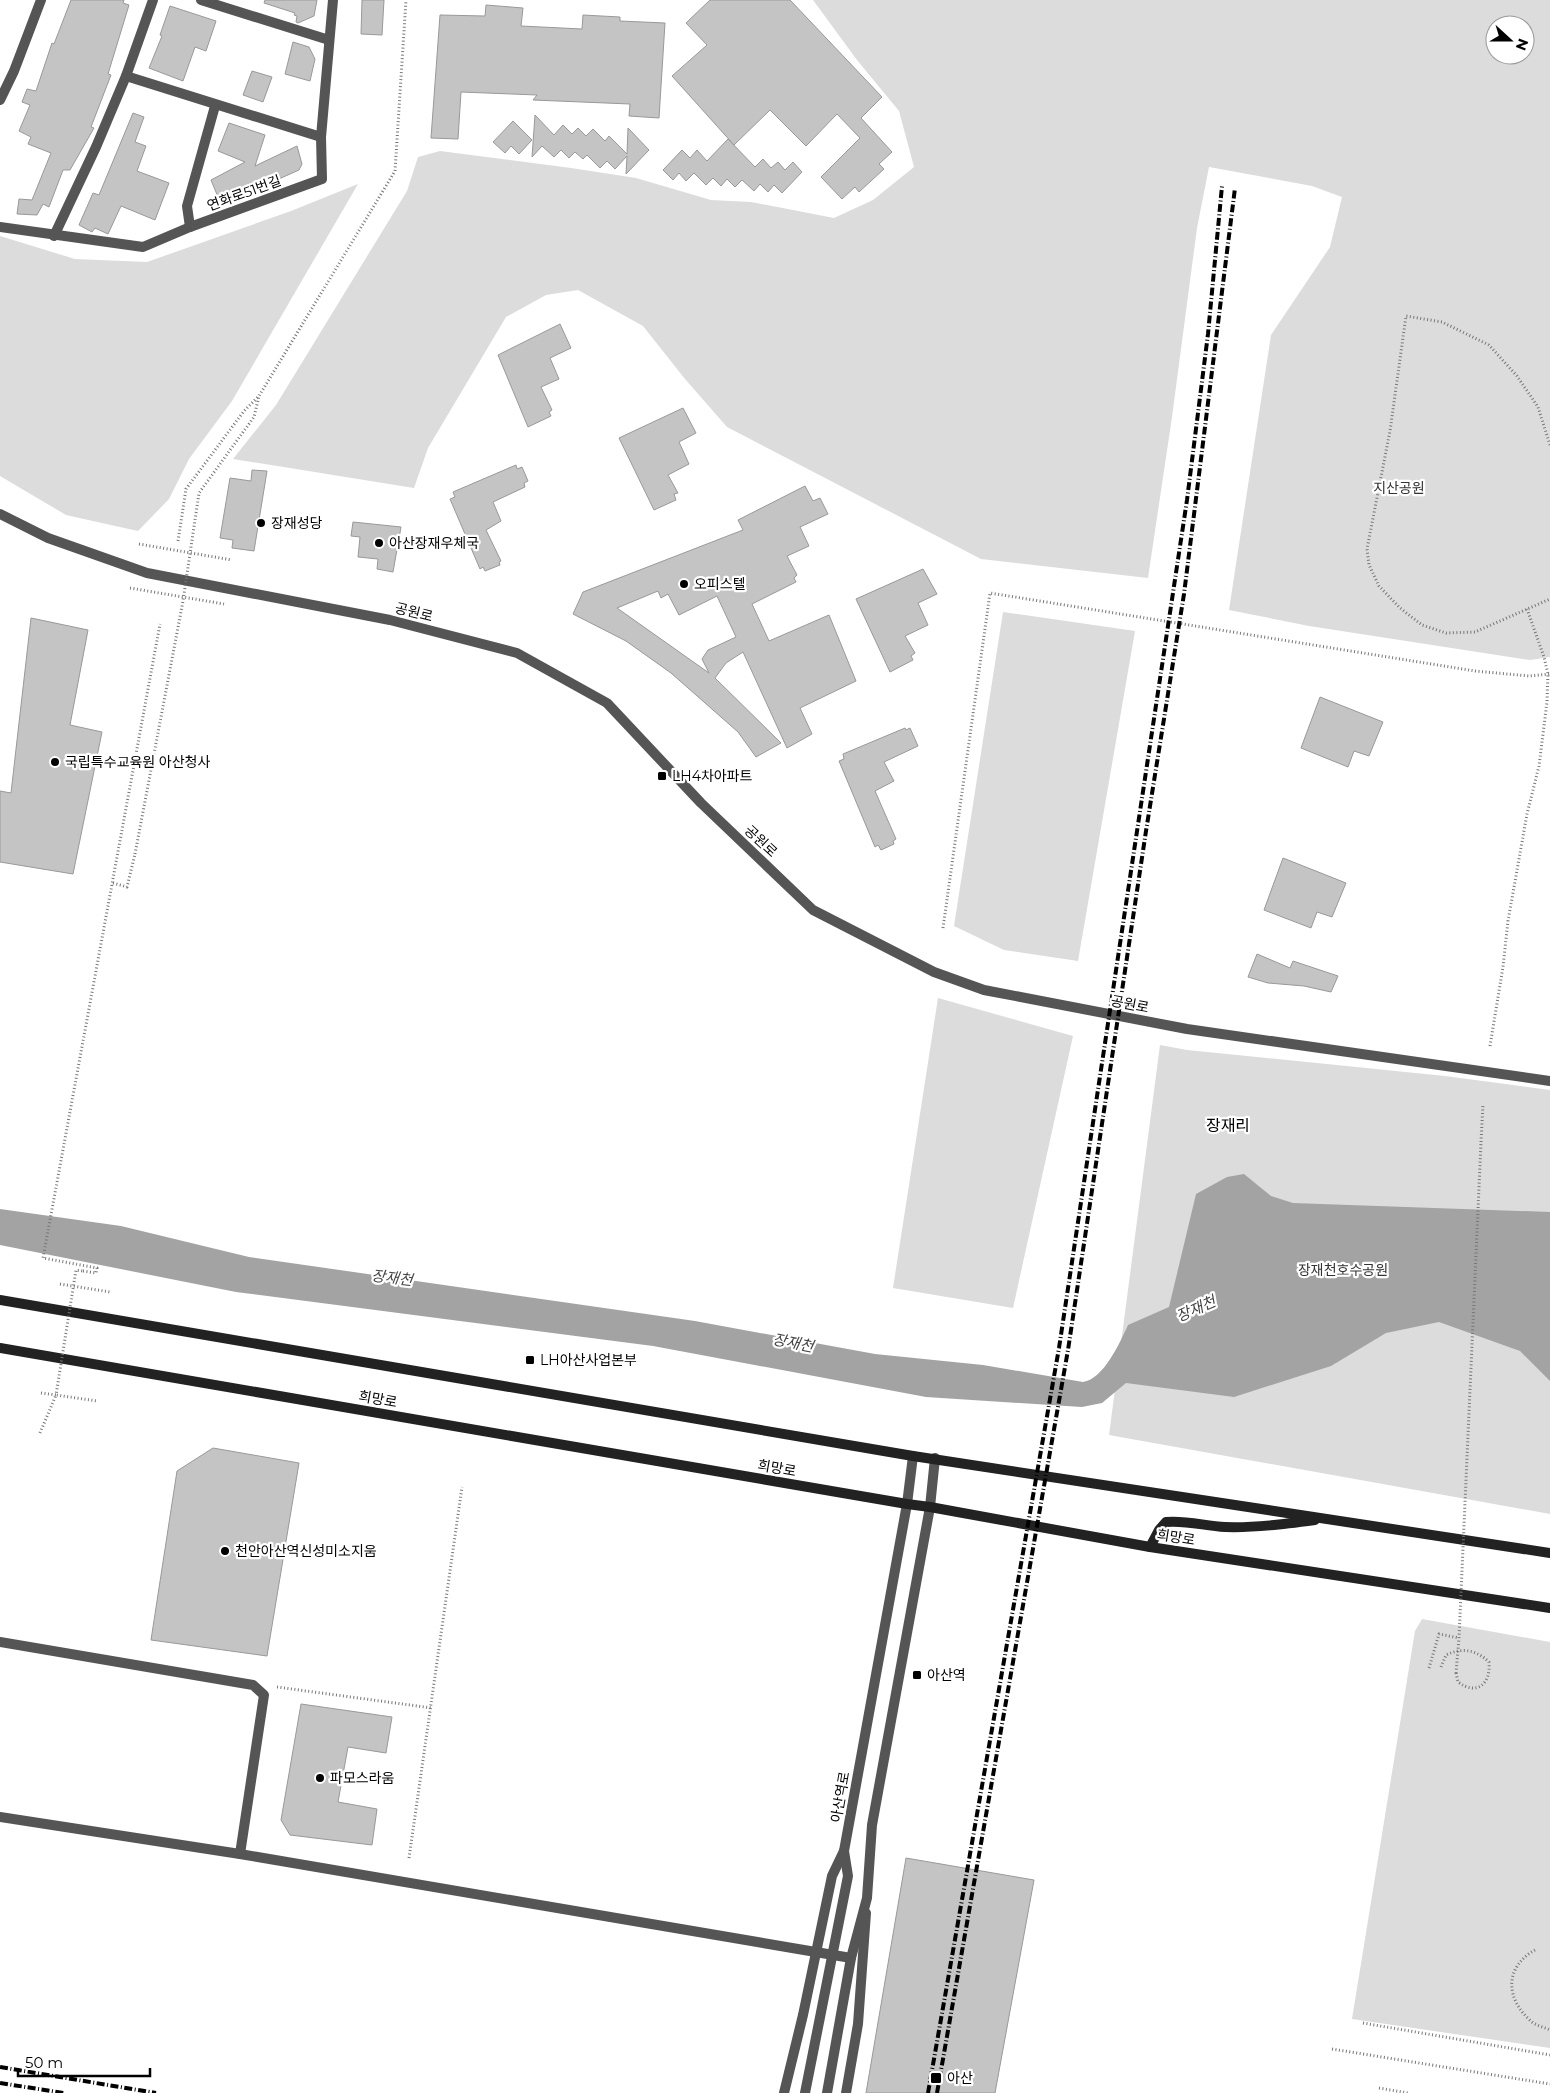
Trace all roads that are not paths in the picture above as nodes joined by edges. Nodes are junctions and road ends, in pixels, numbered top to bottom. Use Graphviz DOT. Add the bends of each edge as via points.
graph roads {
  1 [pos="40,0"];
  2 [pos="153,0"];
  3 [pos="201,0"];
  4 [pos="333,0"];
  5 [pos="329,40"];
  6 [pos="126,76"];
  7 [pos="0,100"];
  8 [pos="215,106"];
  9 [pos="321,137"];
  10 [pos="190,226"];
  11 [pos="0,227"];
  12 [pos="54,236"];
  13 [pos="0,514"];
  14 [pos="1550,1081"];
  15 [pos="0,1300"];
  16 [pos="0,1348"];
  17 [pos="913,1456"];
  18 [pos="935,1458"];
  19 [pos="908,1504"];
  20 [pos="930,1507"];
  21 [pos="1328,1518"];
  22 [pos="1150,1547"];
  23 [pos="1550,1553"];
  24 [pos="1550,1608"];
  25 [pos="0,1642"];
  26 [pos="0,1817"];
  27 [pos="844,1851"];
  28 [pos="240,1854"];
  29 [pos="867,1898"];
  30 [pos="816,1952"];
  31 [pos="832,1955"];
  32 [pos="851,1958"];
  33 [pos="784,2093"];
  34 [pos="805,2093"];
  35 [pos="827,2093"];
  36 [pos="846,2093"];
  1 -- 7 [label="street"];
  2 -- 6 [label="street"];
  3 -- 5 [label="street"];
  4 -- 5 [label="street, 연화로51번길"];
  5 -- 9 [label="street, 연화로51번길"];
  6 -- 8 [label="street"];
  6 -- 12 [label="street"];
  8 -- 9 [label="street"];
  8 -- 10 [label="street" via="186,206"];
  9 -- 10 [label="street, 연화로51번길" via="322,179"];
  10 -- 12 [label="street, 연화로51번길" via="143,247"];
  11 -- 12 [label="street, 연화로51번길"];
  13 -- 14 [label="street, 공원로" via="48,538 147,573 390,620 517,653 607,703 701,803 814,910 934,972 984,990 1187,1029"];
  15 -- 17 [label="main road"];
  16 -- 19 [label="main road, 희망로"];
  17 -- 18 [label="main road"];
  17 -- 19 [label="street, 아산역로"];
  18 -- 20 [label="street"];
  18 -- 21 [label="main road"];
  19 -- 20 [label="main road, 희망로"];
  19 -- 27 [label="street, 아산역로"];
  20 -- 22 [label="main road, 희망로"];
  20 -- 29 [label="street" via="872,1826"];
  21 -- 22 [label="main road" via="1256,1527 1166,1522"];
  21 -- 23 [label="main road"];
  22 -- 24 [label="main road, 희망로"];
  25 -- 28 [label="street" via="253,1685 264,1695"];
  26 -- 28 [label="street"];
  27 -- 30 [label="street" via="832,1876"];
  27 -- 31 [label="street, 아산역로" via="848,1876"];
  28 -- 30 [label="street"];
  29 -- 32 [label="street"];
  29 -- 36 [label="street" via="858,2024"];
  30 -- 31 [label="street"];
  30 -- 33 [label="street"];
  31 -- 32 [label="street"];
  31 -- 34 [label="street, 아산역로"];
  32 -- 35 [label="street"];
}
